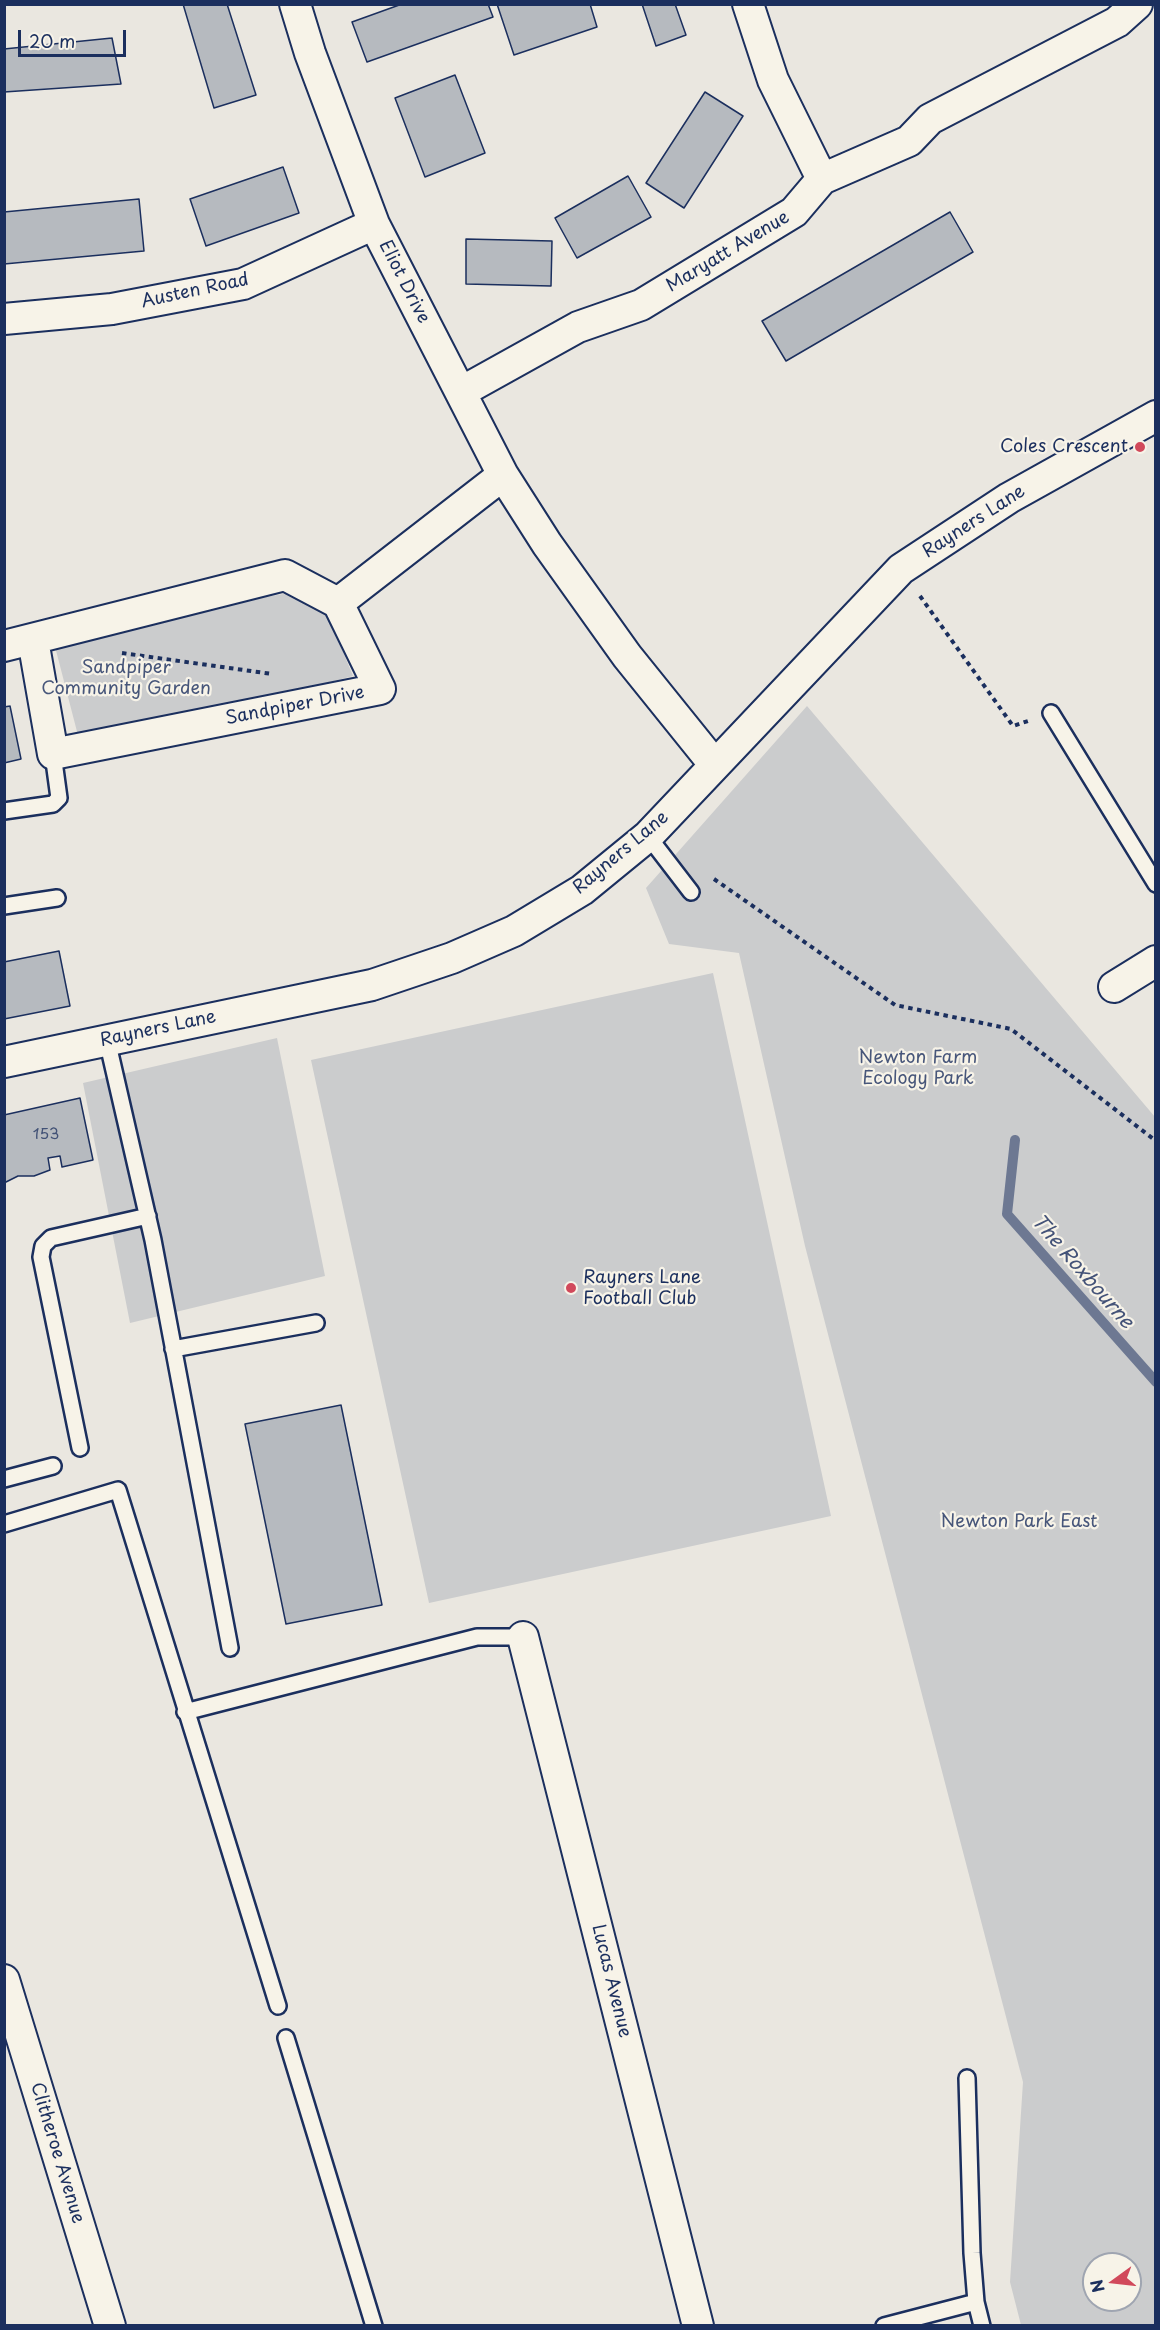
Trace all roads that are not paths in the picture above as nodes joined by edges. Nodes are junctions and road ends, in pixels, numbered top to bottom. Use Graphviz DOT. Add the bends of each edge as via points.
graph roads {
  1 [pos="295,4"];
  2 [pos="748,4"];
  3 [pos="1137,4"];
  4 [pos="822,179"];
  5 [pos="374,224"];
  6 [pos="4,319"];
  7 [pos="461,392"];
  8 [pos="1155,416"];
  9 [pos="503,474"];
  10 [pos="338,603"];
  11 [pos="19,643"];
  12 [pos="1052,713"];
  13 [pos="53,754"];
  14 [pos="714,764"];
  15 [pos="4,811"];
  16 [pos="648,836"];
  17 [pos="1155,884"];
  18 [pos="691,892"];
  19 [pos="57,898"];
  20 [pos="4,906"];
  21 [pos="1155,961"];
  22 [pos="1114,987"];
  23 [pos="107,1040"];
  24 [pos="4,1062"];
  25 [pos="148,1216"];
  26 [pos="316,1323"];
  27 [pos="173,1349"];
  28 [pos="80,1448"];
  29 [pos="53,1466"];
  30 [pos="4,1479"];
  31 [pos="4,1524"];
  32 [pos="523,1637"];
  33 [pos="230,1648"];
  34 [pos="185,1712"];
  35 [pos="4,1980"];
  36 [pos="278,2006"];
  37 [pos="286,2038"];
  38 [pos="967,2078"];
  39 [pos="976,2302"];
  40 [pos="110,2325"];
  41 [pos="374,2325"];
  42 [pos="698,2325"];
  43 [pos="884,2325"];
  44 [pos="982,2325"];
  1 -- 5 [label="street, Eliot Drive"];
  2 -- 4 [label="street" via="773,80"];
  3 -- 4 [label="street, Maryatt Avenue" via="1118,22 930,119 909,141"];
  4 -- 7 [label="street, Maryatt Avenue" via="794,212 640,305 578,327"];
  5 -- 6 [label="street, Austen Road" via="243,284 112,309"];
  5 -- 7 [label="street, Eliot Drive"];
  7 -- 9 [label="street, Eliot Drive"];
  8 -- 14 [label="street, Rayners Lane" via="1009,498 901,569"];
  9 -- 10 [label="street"];
  9 -- 14 [label="street, Eliot Drive" via="627,656"];
  10 -- 11 [label="street" via="285,574"];
  10 -- 13 [label="street, Sandpiper Drive" via="380,689"];
  11 -- 13 [label="street"];
  12 -- 17 [label="lane"];
  13 -- 15 [label="lane" via="59,798 53,804"];
  14 -- 16 [label="street, Rayners Lane"];
  16 -- 18 [label="lane"];
  16 -- 23 [label="street, Rayners Lane" via="582,890 514,931 452,958 372,985"];
  19 -- 20 [label="lane"];
  21 -- 22 [label="street"];
  23 -- 24 [label="street, Rayners Lane"];
  23 -- 25 [label="lane"];
  25 -- 27 [label="lane"];
  25 -- 28 [label="lane" via="51,1238 43,1246 41,1257"];
  26 -- 27 [label="lane"];
  27 -- 33 [label="lane"];
  29 -- 30 [label="lane"];
  31 -- 34 [label="lane" via="118,1490"];
  32 -- 34 [label="lane" via="477,1637"];
  32 -- 42 [label="street, Lucas Avenue"];
  34 -- 36 [label="lane"];
  35 -- 40 [label="street, Clitheroe Avenue"];
  37 -- 41 [label="lane"];
  38 -- 39 [label="lane"];
  39 -- 43 [label="lane"];
  39 -- 44 [label="lane"];
}
